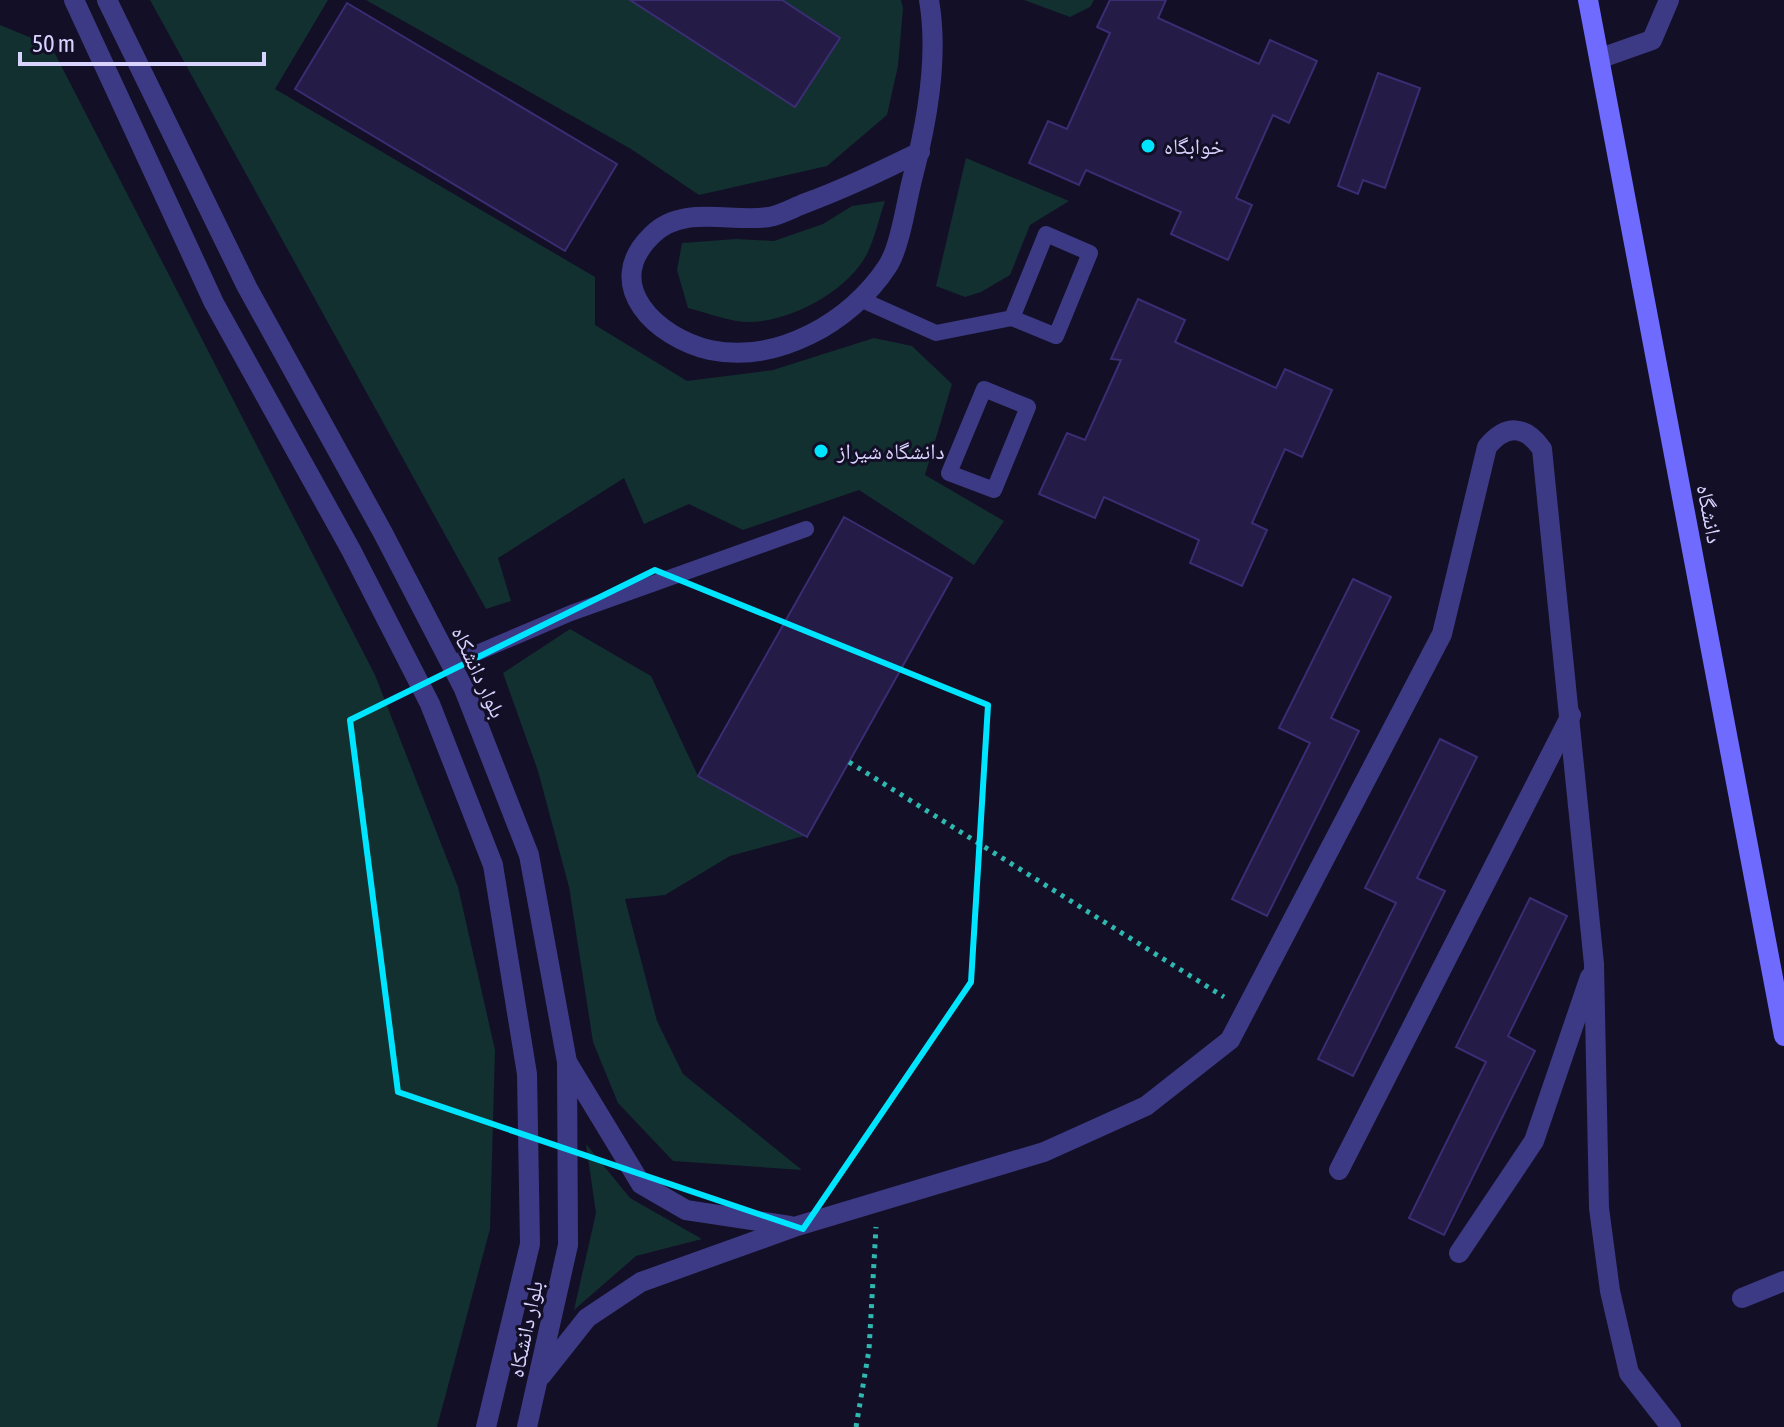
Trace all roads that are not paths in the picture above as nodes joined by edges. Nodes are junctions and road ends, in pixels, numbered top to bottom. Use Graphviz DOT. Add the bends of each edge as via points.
graph roads {
  1 [pos="74,0"];
  2 [pos="107,0"];
  3 [pos="929,0"];
  4 [pos="1588,0"];
  5 [pos="1669,0"];
  6 [pos="1601,58"];
  7 [pos="920,152"];
  8 [pos="860,299"];
  9 [pos="1012,318"];
  10 [pos="949,473"];
  11 [pos="806,529"];
  12 [pos="451,664"];
  13 [pos="1571,715"];
  14 [pos="1594,964"];
  15 [pos="1784,1036"];
  16 [pos="567,1062"];
  17 [pos="1339,1170"];
  18 [pos="794,1227"];
  19 [pos="1459,1253"];
  20 [pos="1784,1281"];
  21 [pos="1742,1298"];
  22 [pos="541,1376"];
  23 [pos="486,1427"];
  24 [pos="527,1427"];
  25 [pos="1671,1427"];
  1 -- 23 [label="street, بلوار دانشکاه" via="214,303 430,704 493,865 527,1074 530,1244"];
  2 -- 12 [label="street, بلوار دانشکاه" via="247,287"];
  3 -- 7 [label="street" via="935,36"];
  4 -- 6 [label="street, دانشگاه"];
  5 -- 6 [label="street" via="1652,40"];
  6 -- 15 [label="street, دانشگاه"];
  7 -- 8 [label="street" via="889,265"];
  7 -- 8 [label="street" via="770,217 672,222 646,242 631,271 632,294 652,320 679,339 711,350 744,352 801,340"];
  8 -- 9 [label="lane" via="936,333"];
  9 -- 9 [label="lane" via="1056,336 1090,253 1046,234"];
  10 -- 10 [label="lane" via="994,490 1028,407 984,389"];
  11 -- 12 [label="lane" via="571,613"];
  12 -- 16 [label="street, بلوار دانشکاه" via="529,855"];
  13 -- 14 [label="street"];
  13 -- 17 [label="street"];
  13 -- 18 [label="street" via="1542,449 1532,435 1515,428 1498,433 1487,447 1442,634 1230,1040 1146,1106 1044,1152"];
  14 -- 19 [label="street" via="1534,1141"];
  14 -- 25 [label="street" via="1599,1208 1610,1291 1629,1373"];
  16 -- 18 [label="street" via="641,1184 686,1210"];
  16 -- 22 [label="street, بلوار دانشکاه" via="568,1245"];
  18 -- 22 [label="street" via="641,1282 587,1318"];
  20 -- 21 [label="street"];
  22 -- 24 [label="street, بلوار دانشکاه"];
}
